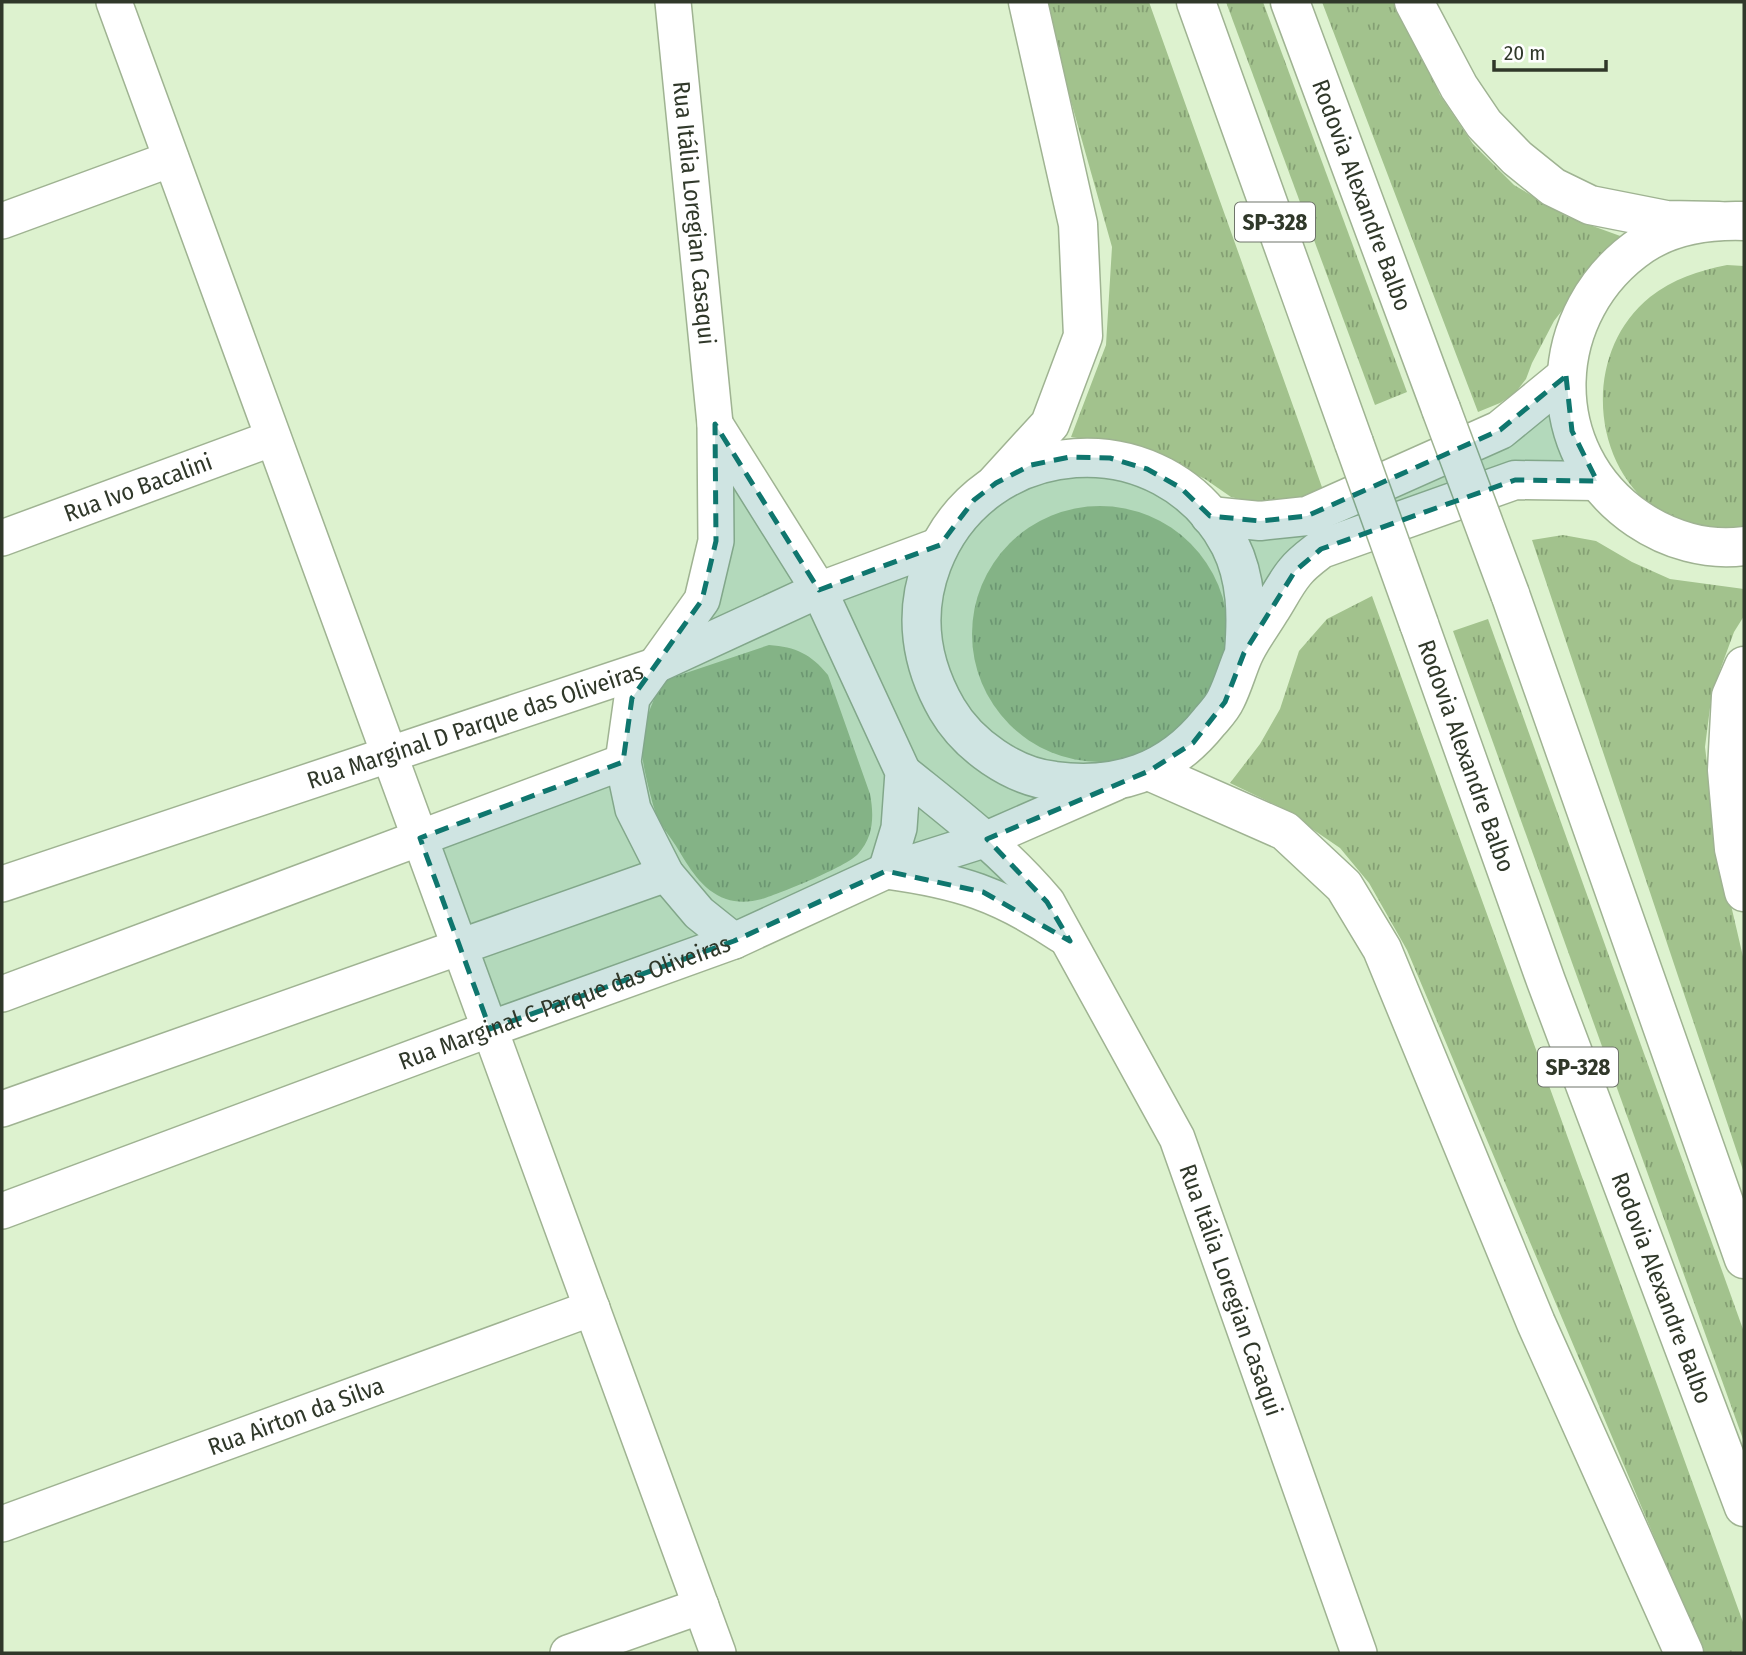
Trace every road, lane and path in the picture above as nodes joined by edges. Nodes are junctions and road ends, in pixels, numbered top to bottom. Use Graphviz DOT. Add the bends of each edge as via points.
graph roads {
  1 [pos="114,2"];
  2 [pos="673,2"];
  3 [pos="1028,2"];
  4 [pos="1196,2"];
  5 [pos="1290,2"];
  6 [pos="1414,2"];
  7 [pos="171,159"];
  8 [pos="2,221"];
  9 [pos="1731,221"];
  10 [pos="1566,376"];
  11 [pos="715,424"];
  12 [pos="274,438"];
  13 [pos="1597,481"];
  14 [pos="996,483"];
  15 [pos="1210,516"];
  16 [pos="2,538"];
  17 [pos="940,545"];
  18 [pos="1744,545"];
  19 [pos="819,590"];
  20 [pos="1244,653"];
  21 [pos="654,666"];
  22 [pos="1744,666"];
  23 [pos="388,754"];
  24 [pos="623,762"];
  25 [pos="903,772"];
  26 [pos="1135,775"];
  27 [pos="419,838"];
  28 [pos="987,839"];
  29 [pos="886,871"];
  30 [pos="666,874"];
  31 [pos="2,884"];
  32 [pos="1744,892"];
  33 [pos="734,941"];
  34 [pos="1070,941"];
  35 [pos="459,947"];
  36 [pos="2,994"];
  37 [pos="490,1029"];
  38 [pos="2,1110"];
  39 [pos="2,1211"];
  40 [pos="1744,1259"];
  41 [pos="592,1308"];
  42 [pos="1744,1507"];
  43 [pos="2,1524"];
  44 [pos="701,1606"];
  45 [pos="568,1653"];
  46 [pos="718,1653"];
  47 [pos="1359,1653"];
  48 [pos="1684,1653"];
  1 -- 7 [label="street"];
  2 -- 11 [label="street, Rua Itália Loregian Casaqui"];
  3 -- 14 [label="main road" via="1078,224 1083,336 1050,424"];
  4 -- 42 [label="main road, Rodovia Alexandre Balbo / SP-328, bridge" via="1546,981"];
  5 -- 40 [label="main road, Rodovia Alexandre Balbo, bridge" via="1510,594"];
  6 -- 9 [label="main road" via="1484,124 1553,187 1602,208 1666,220"];
  7 -- 8 [label="street"];
  7 -- 12 [label="street"];
  9 -- 10 [label="main road" via="1680,228 1644,244 1613,269 1589,300 1572,337"];
  10 -- 13 [label="main road" via="1573,431"];
  10 -- 15 [label="main road" via="1500,430 1307,516 1260,521"];
  11 -- 19 [label="street, Rua Itália Loregian Casaqui"];
  11 -- 21 [label="street, Rua Itália Loregian Casaqui" via="716,541 702,600"];
  12 -- 16 [label="street, Rua Ivo Bacalini"];
  12 -- 23 [label="street"];
  13 -- 18 [label="main road" via="1624,509 1656,531 1692,543"];
  13 -- 20 [label="main road" via="1515,480 1321,549 1295,571"];
  14 -- 15 [label="main road" via="1031,466 1070,457 1110,458 1147,469 1181,488"];
  14 -- 17 [label="main road" via="955,521"];
  15 -- 20 [label="main road" via="1230,546 1242,581 1247,617"];
  17 -- 19 [label="street, Rua Marginal D Parque das Oliveiras"];
  17 -- 26 [label="main road" via="927,579 921,615 927,663 953,718 979,746 1011,767 1046,780 1084,785"];
  19 -- 21 [label="street, Rua Marginal D Parque das Oliveiras"];
  19 -- 25 [label="street, Rua Itália Loregian Casaqui"];
  20 -- 26 [label="main road" via="1225,702 1193,743"];
  21 -- 23 [label="street, Rua Marginal D Parque das Oliveiras"];
  21 -- 24 [label="street, Rua Itália Loregian Casaqui" via="632,698"];
  22 -- 32 [label="main road" via="1731,696 1727,770 1734,849"];
  23 -- 27 [label="street"];
  23 -- 31 [label="street, Rua Marginal D Parque das Oliveiras"];
  24 -- 27 [label="street"];
  24 -- 30 [label="street" via="634,809"];
  25 -- 28 [label="street, Rua Itália Loregian Casaqui"];
  25 -- 29 [label="street, Rua Itália Loregian Casaqui" via="899,828"];
  26 -- 28 [label="street, Rua Marginal C Parque das Oliveiras"];
  26 -- 48 [label="main road" via="1285,831 1344,886 1382,949 1536,1323"];
  27 -- 35 [label="street"];
  27 -- 36 [label="street"];
  28 -- 29 [label="street, Rua Marginal C Parque das Oliveiras"];
  28 -- 34 [label="street, Rua Itália Loregian Casaqui" via="1047,902"];
  29 -- 33 [label="street, Rua Marginal C Parque das Oliveiras"];
  29 -- 34 [label="street, Rua Itália Loregian Casaqui" via="935,878 983,892 1028,913"];
  30 -- 33 [label="street" via="699,913"];
  30 -- 35 [label="street"];
  33 -- 37 [label="street, Rua Marginal C Parque das Oliveiras"];
  34 -- 47 [label="street, Rua Itália Loregian Casaqui" via="1177,1138"];
  35 -- 37 [label="street"];
  35 -- 38 [label="street"];
  37 -- 39 [label="street, Rua Marginal C Parque das Oliveiras"];
  37 -- 41 [label="street"];
  41 -- 43 [label="street, Rua Airton da Silva"];
  41 -- 44 [label="street"];
  44 -- 45 [label="street"];
  44 -- 46 [label="street"];
}
